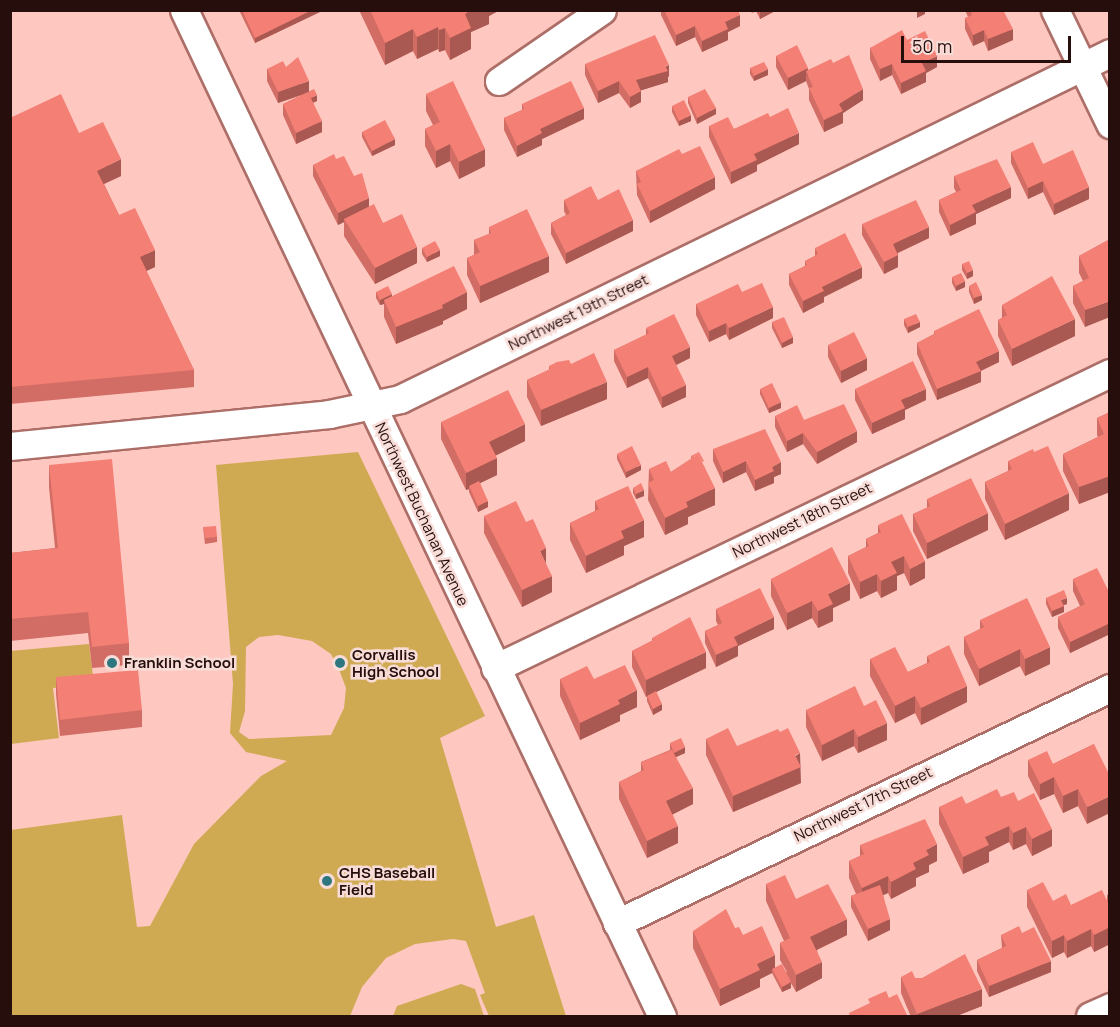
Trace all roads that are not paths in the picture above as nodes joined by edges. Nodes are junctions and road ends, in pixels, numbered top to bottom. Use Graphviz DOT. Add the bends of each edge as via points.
graph roads {
  1 [pos="184,10"];
  2 [pos="602,10"];
  3 [pos="1055,10"];
  4 [pos="1110,53"];
  5 [pos="1082,66"];
  6 [pos="499,81"];
  7 [pos="1110,124"];
  8 [pos="1110,373"];
  9 [pos="370,406"];
  10 [pos="10,447"];
  11 [pos="495,668"];
  12 [pos="1110,688"];
  13 [pos="617,922"];
  14 [pos="1110,1007"];
  15 [pos="662,1017"];
  16 [pos="1090,1017"];
  1 -- 9 [label="street, Northwest Buchanan Avenue"];
  2 -- 6 [label="street"];
  3 -- 5 [label="street"];
  4 -- 5 [label="street, Northwest 19th Street"];
  5 -- 7 [label="street"];
  5 -- 9 [label="street, Northwest 19th Street" via="400,399"];
  8 -- 11 [label="street, Northwest 18th Street"];
  9 -- 10 [label="street, Northwest 19th Street" via="329,414"];
  9 -- 11 [label="street, Northwest Buchanan Avenue"];
  11 -- 13 [label="street, Northwest Buchanan Avenue"];
  12 -- 13 [label="street, Northwest 17th Street"];
  13 -- 15 [label="street, Northwest Buchanan Avenue"];
  14 -- 16 [label="street"];
}
